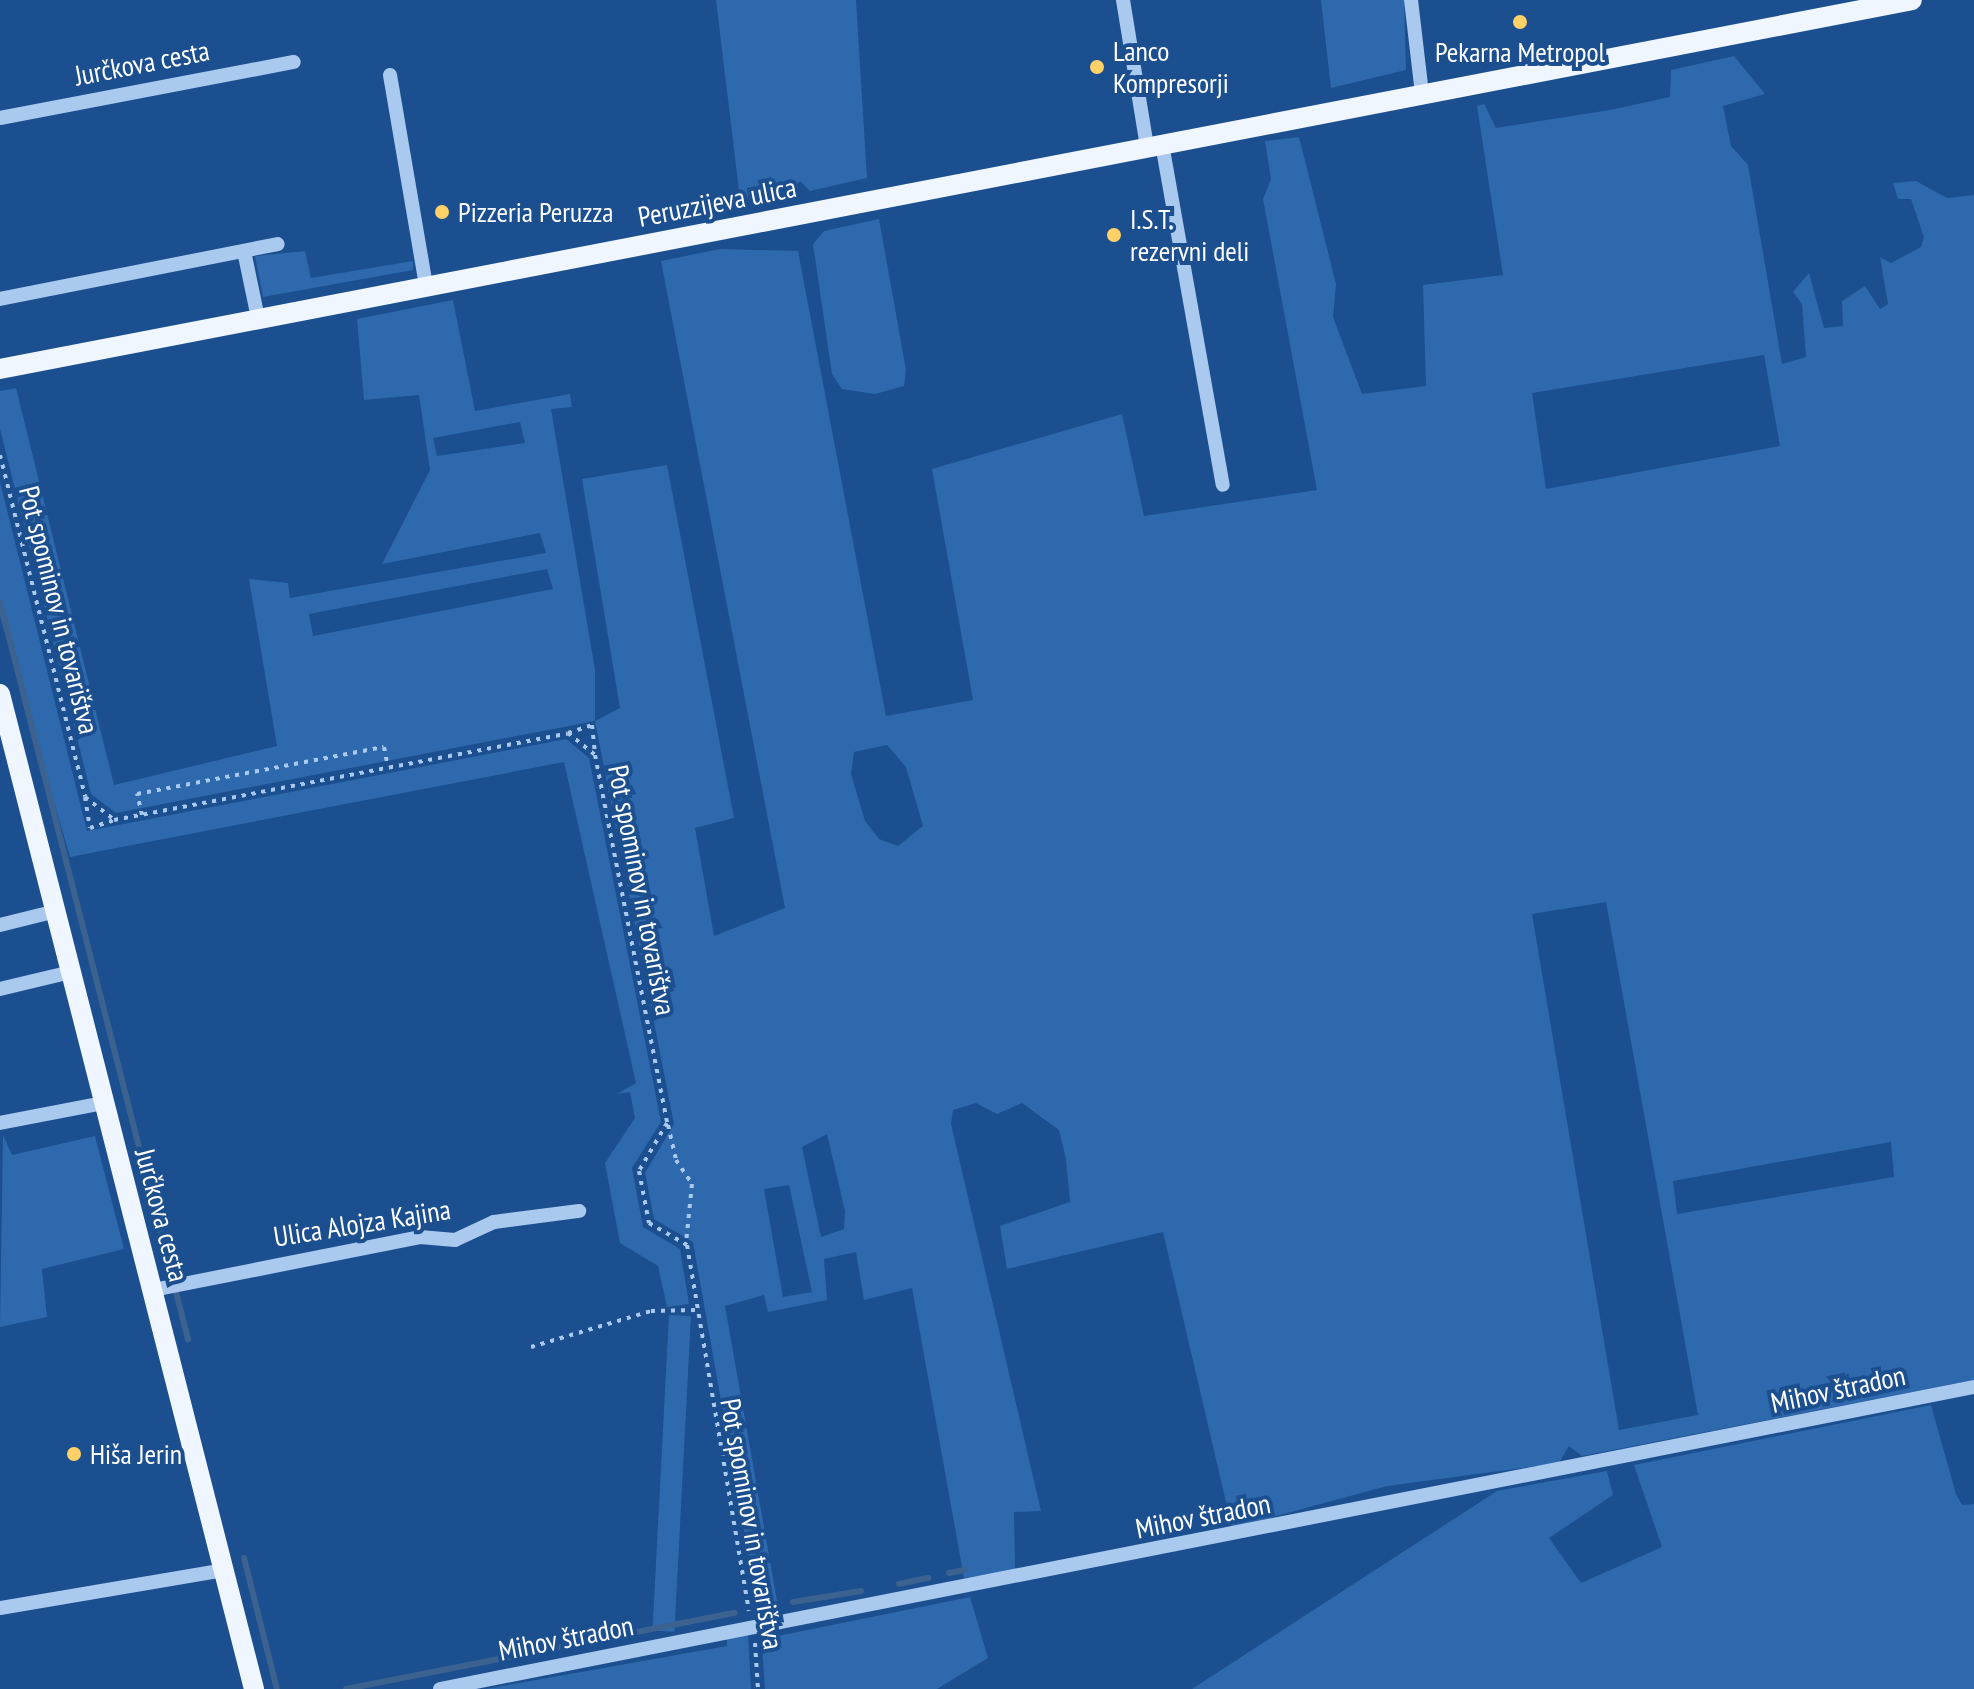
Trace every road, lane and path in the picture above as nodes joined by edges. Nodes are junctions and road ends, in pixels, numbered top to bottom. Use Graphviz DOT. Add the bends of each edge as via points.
graph roads {
  1 [pos="1123,0"];
  2 [pos="1411,0"];
  3 [pos="1912,0"];
  4 [pos="294,62"];
  5 [pos="390,75"];
  6 [pos="1422,94"];
  7 [pos="0,118"];
  8 [pos="1155,146"];
  9 [pos="278,244"];
  10 [pos="244,251"];
  11 [pos="426,286"];
  12 [pos="0,299"];
  13 [pos="258,318"];
  14 [pos="0,369"];
  15 [pos="0,455"];
  16 [pos="1223,485"];
  17 [pos="0,694"];
  18 [pos="568,733"];
  19 [pos="595,755"];
  20 [pos="8,756"];
  21 [pos="388,767"];
  22 [pos="85,797"];
  23 [pos="142,815"];
  24 [pos="114,820"];
  25 [pos="56,911"];
  26 [pos="0,925"];
  27 [pos="71,972"];
  28 [pos="0,989"];
  29 [pos="104,1103"];
  30 [pos="0,1123"];
  31 [pos="667,1123"];
  32 [pos="579,1211"];
  33 [pos="687,1245"];
  34 [pos="160,1288"];
  35 [pos="696,1310"];
  36 [pos="531,1347"];
  37 [pos="1974,1387"];
  38 [pos="224,1570"];
  39 [pos="0,1608"];
  40 [pos="753,1627"];
  41 [pos="254,1689"];
  42 [pos="440,1689"];
  43 [pos="758,1689"];
  1 -- 8 [label="street"];
  2 -- 6 [label="street"];
  3 -- 6 [label="main road, Peruzzijeva ulica"];
  4 -- 7 [label="street, Jurčkova cesta"];
  5 -- 11 [label="street"];
  6 -- 8 [label="main road, Peruzzijeva ulica"];
  8 -- 11 [label="main road, Peruzzijeva ulica"];
  8 -- 16 [label="street"];
  9 -- 10 [label="street"];
  10 -- 12 [label="street"];
  10 -- 13 [label="street"];
  11 -- 13 [label="main road, Peruzzijeva ulica"];
  13 -- 14 [label="main road, Peruzzijeva ulica"];
  15 -- 22 [label="path, Pot spominov in tovarištva"];
  17 -- 20 [label="main road, Jurčkova cesta"];
  18 -- 19 [label="path, Pot spominov in tovarištva"];
  18 -- 19 [label="path" via="592,725"];
  18 -- 21 [label="path"];
  19 -- 31 [label="path, Pot spominov in tovarištva"];
  20 -- 25 [label="main road, Jurčkova cesta"];
  21 -- 23 [label="path"];
  21 -- 23 [label="path" via="384,747 150,791 137,794"];
  22 -- 24 [label="path"];
  22 -- 24 [label="path, Pot spominov in tovarištva" via="90,828"];
  23 -- 24 [label="path"];
  25 -- 26 [label="street"];
  25 -- 27 [label="main road, Jurčkova cesta"];
  27 -- 28 [label="street"];
  27 -- 29 [label="main road, Jurčkova cesta"];
  29 -- 30 [label="street"];
  29 -- 34 [label="main road, Jurčkova cesta"];
  31 -- 33 [label="path, Pot spominov in tovarištva" via="676,1160 692,1184"];
  31 -- 33 [label="path" via="639,1171 649,1223"];
  32 -- 34 [label="street, Ulica Alojza Kajina" via="494,1222 455,1240 420,1237"];
  33 -- 35 [label="path, Pot spominov in tovarištva"];
  34 -- 38 [label="main road, Jurčkova cesta"];
  35 -- 36 [label="path" via="651,1311"];
  35 -- 40 [label="path, Pot spominov in tovarištva"];
  37 -- 40 [label="street, Mihov štradon"];
  38 -- 39 [label="street"];
  38 -- 41 [label="main road, Jurčkova cesta"];
  40 -- 42 [label="street, Mihov štradon"];
  40 -- 43 [label="path, Pot spominov in tovarištva"];
}
